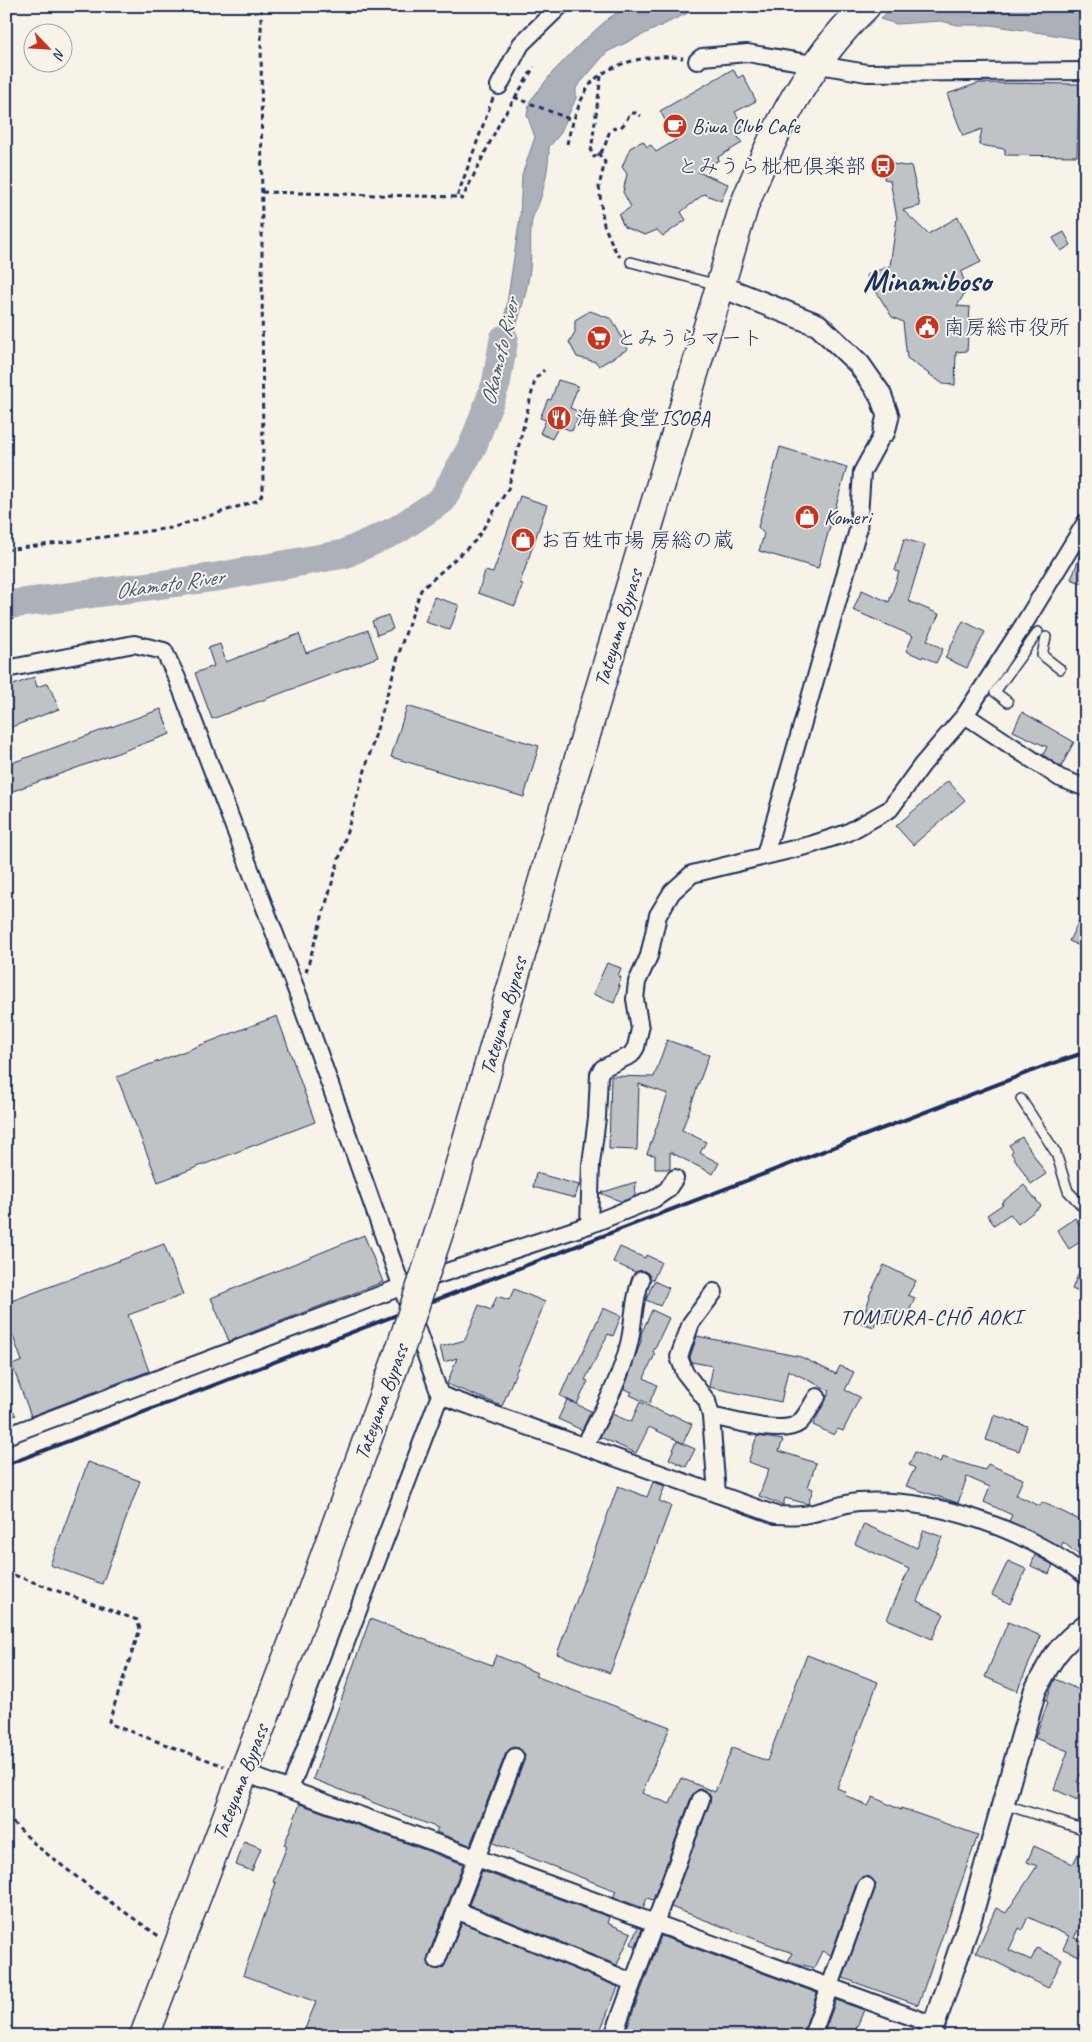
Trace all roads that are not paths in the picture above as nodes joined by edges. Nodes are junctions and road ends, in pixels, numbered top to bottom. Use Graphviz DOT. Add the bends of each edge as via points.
graph roads {
  1 [pos="560,6"];
  2 [pos="866,6"];
  3 [pos="698,61"];
  4 [pos="818,62"];
  5 [pos="1086,71"];
  6 [pos="498,86"];
  7 [pos="627,262"];
  8 [pos="720,286"];
  9 [pos="884,432"];
  10 [pos="1086,522"];
  11 [pos="1060,669"];
  12 [pos="6,670"];
  13 [pos="1008,702"];
  14 [pos="964,715"];
  15 [pos="1086,788"];
  16 [pos="765,855"];
  17 [pos="1021,1100"];
  18 [pos="675,1178"];
  19 [pos="1086,1210"];
  20 [pos="589,1225"];
  21 [pos="641,1280"];
  22 [pos="401,1287"];
  23 [pos="714,1292"];
  24 [pos="440,1395"];
  25 [pos="817,1397"];
  26 [pos="711,1416"];
  27 [pos="13,1433"];
  28 [pos="584,1447"];
  29 [pos="717,1494"];
  30 [pos="1086,1576"];
  31 [pos="1086,1625"];
  32 [pos="515,1757"];
  33 [pos="244,1773"];
  34 [pos="290,1789"];
  35 [pos="701,1799"];
  36 [pos="1003,1804"];
  37 [pos="1086,1830"];
  38 [pos="476,1857"];
  39 [pos="866,1886"];
  40 [pos="456,1910"];
  41 [pos="654,1922"];
  42 [pos="437,1960"];
  43 [pos="632,1982"];
  44 [pos="830,1987"];
  45 [pos="932,2033"];
  46 [pos="144,2036"];
  47 [pos="613,2036"];
  48 [pos="812,2036"];
  1 -- 6 [label="street" via="521,44"];
  2 -- 4 [label="highway, Tateyama Bypass"];
  3 -- 4 [label="street" via="702,57 747,53"];
  4 -- 5 [label="street" via="867,73"];
  4 -- 8 [label="highway, Tateyama Bypass" via="794,97 763,157 744,206"];
  7 -- 8 [label="lane"];
  8 -- 9 [label="street" via="818,325 859,364 880,394 888,416"];
  8 -- 33 [label="highway, Tateyama Bypass, bridge" via="447,1208 400,1350"];
  9 -- 16 [label="street" via="862,472 858,530"];
  10 -- 14 [label="street"];
  11 -- 13 [label="lane" via="1042,655 1042,635 996,692"];
  12 -- 22 [label="street" via="134,644 164,650 299,997"];
  14 -- 15 [label="street" via="1060,778"];
  14 -- 16 [label="street" via="890,809 847,834"];
  16 -- 20 [label="street" via="692,874 672,892 658,915 649,956 637,982 635,1000 640,1029 636,1047 631,1055 603,1068 599,1074"];
  17 -- 19 [label="lane" via="1056,1152 1068,1191"];
  18 -- 20 [label="street" via="667,1190 654,1199"];
  20 -- 22 [label="street"];
  21 -- 28 [label="street" via="635,1296 629,1344 611,1395"];
  22 -- 24 [label="street"];
  22 -- 27 [label="street"];
  23 -- 26 [label="street" via="691,1323 679,1357 685,1373 707,1401"];
  24 -- 28 [label="street"];
  24 -- 34 [label="street"];
  25 -- 26 [label="street" via="799,1423 788,1427 771,1428"];
  26 -- 29 [label="street"];
  28 -- 29 [label="street"];
  29 -- 30 [label="street" via="776,1515 803,1515 856,1502 885,1502 947,1511 1003,1528 1065,1560"];
  31 -- 36 [label="street" via="1072,1635 1051,1659 1035,1691"];
  32 -- 38 [label="street"];
  33 -- 34 [label="street"];
  33 -- 46 [label="highway, Tateyama Bypass"];
  34 -- 38 [label="street"];
  35 -- 41 [label="street"];
  36 -- 37 [label="lane"];
  36 -- 45 [label="street" via="971,1917"];
  38 -- 40 [label="street"];
  38 -- 41 [label="street"];
  39 -- 44 [label="street"];
  40 -- 42 [label="street"];
  40 -- 43 [label="street"];
  41 -- 43 [label="street"];
  41 -- 44 [label="street"];
  43 -- 47 [label="street"];
  44 -- 45 [label="street"];
  44 -- 48 [label="street"];
}
